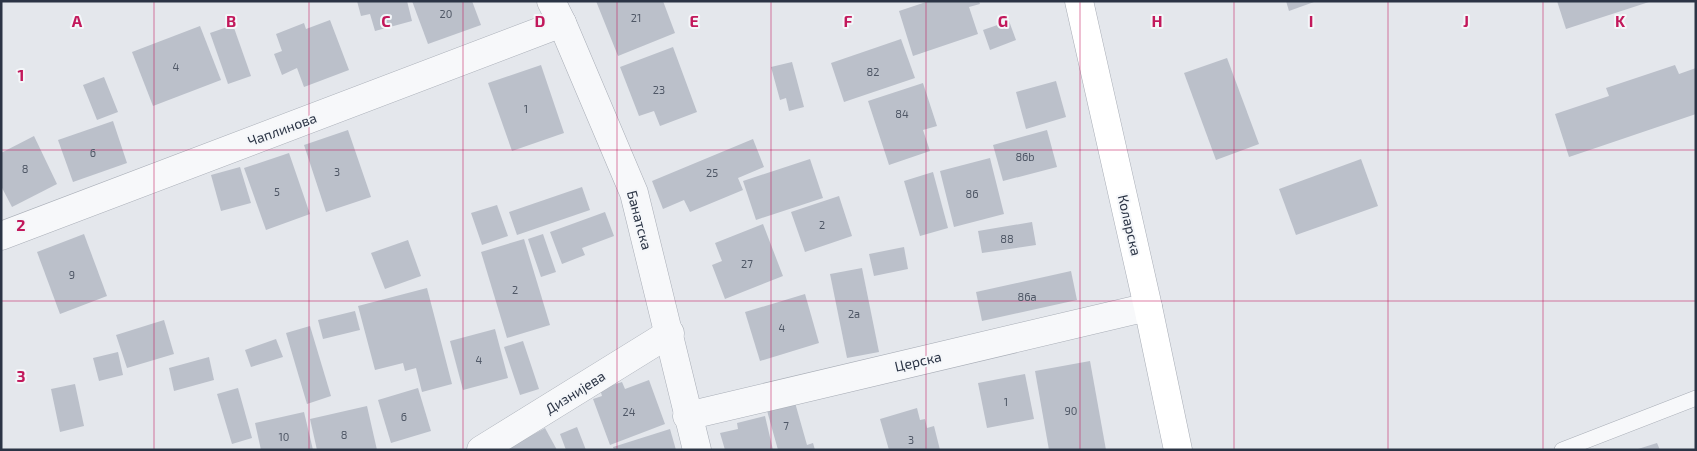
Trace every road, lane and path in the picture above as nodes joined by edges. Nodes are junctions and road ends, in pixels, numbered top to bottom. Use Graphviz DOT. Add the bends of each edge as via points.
graph roads {
  1 [pos="1079,1"];
  2 [pos="557,12"];
  3 [pos="1,236"];
  4 [pos="1148,307"];
  5 [pos="670,333"];
  6 [pos="1695,401"];
  7 [pos="688,416"];
  8 [pos="481,450"];
  9 [pos="697,450"];
  10 [pos="1178,450"];
  11 [pos="1562,450"];
  1 -- 4 [label="main road, Коларска"];
  2 -- 3 [label="street, Чаплинова"];
  2 -- 5 [label="street, Банатска" via="634,193"];
  4 -- 7 [label="street, Церска"];
  4 -- 10 [label="main road, Коларска"];
  5 -- 7 [label="street, Банатска"];
  5 -- 8 [label="street, Дизнијева"];
  6 -- 11 [label="lane"];
  7 -- 9 [label="street, Банатска"];
}
